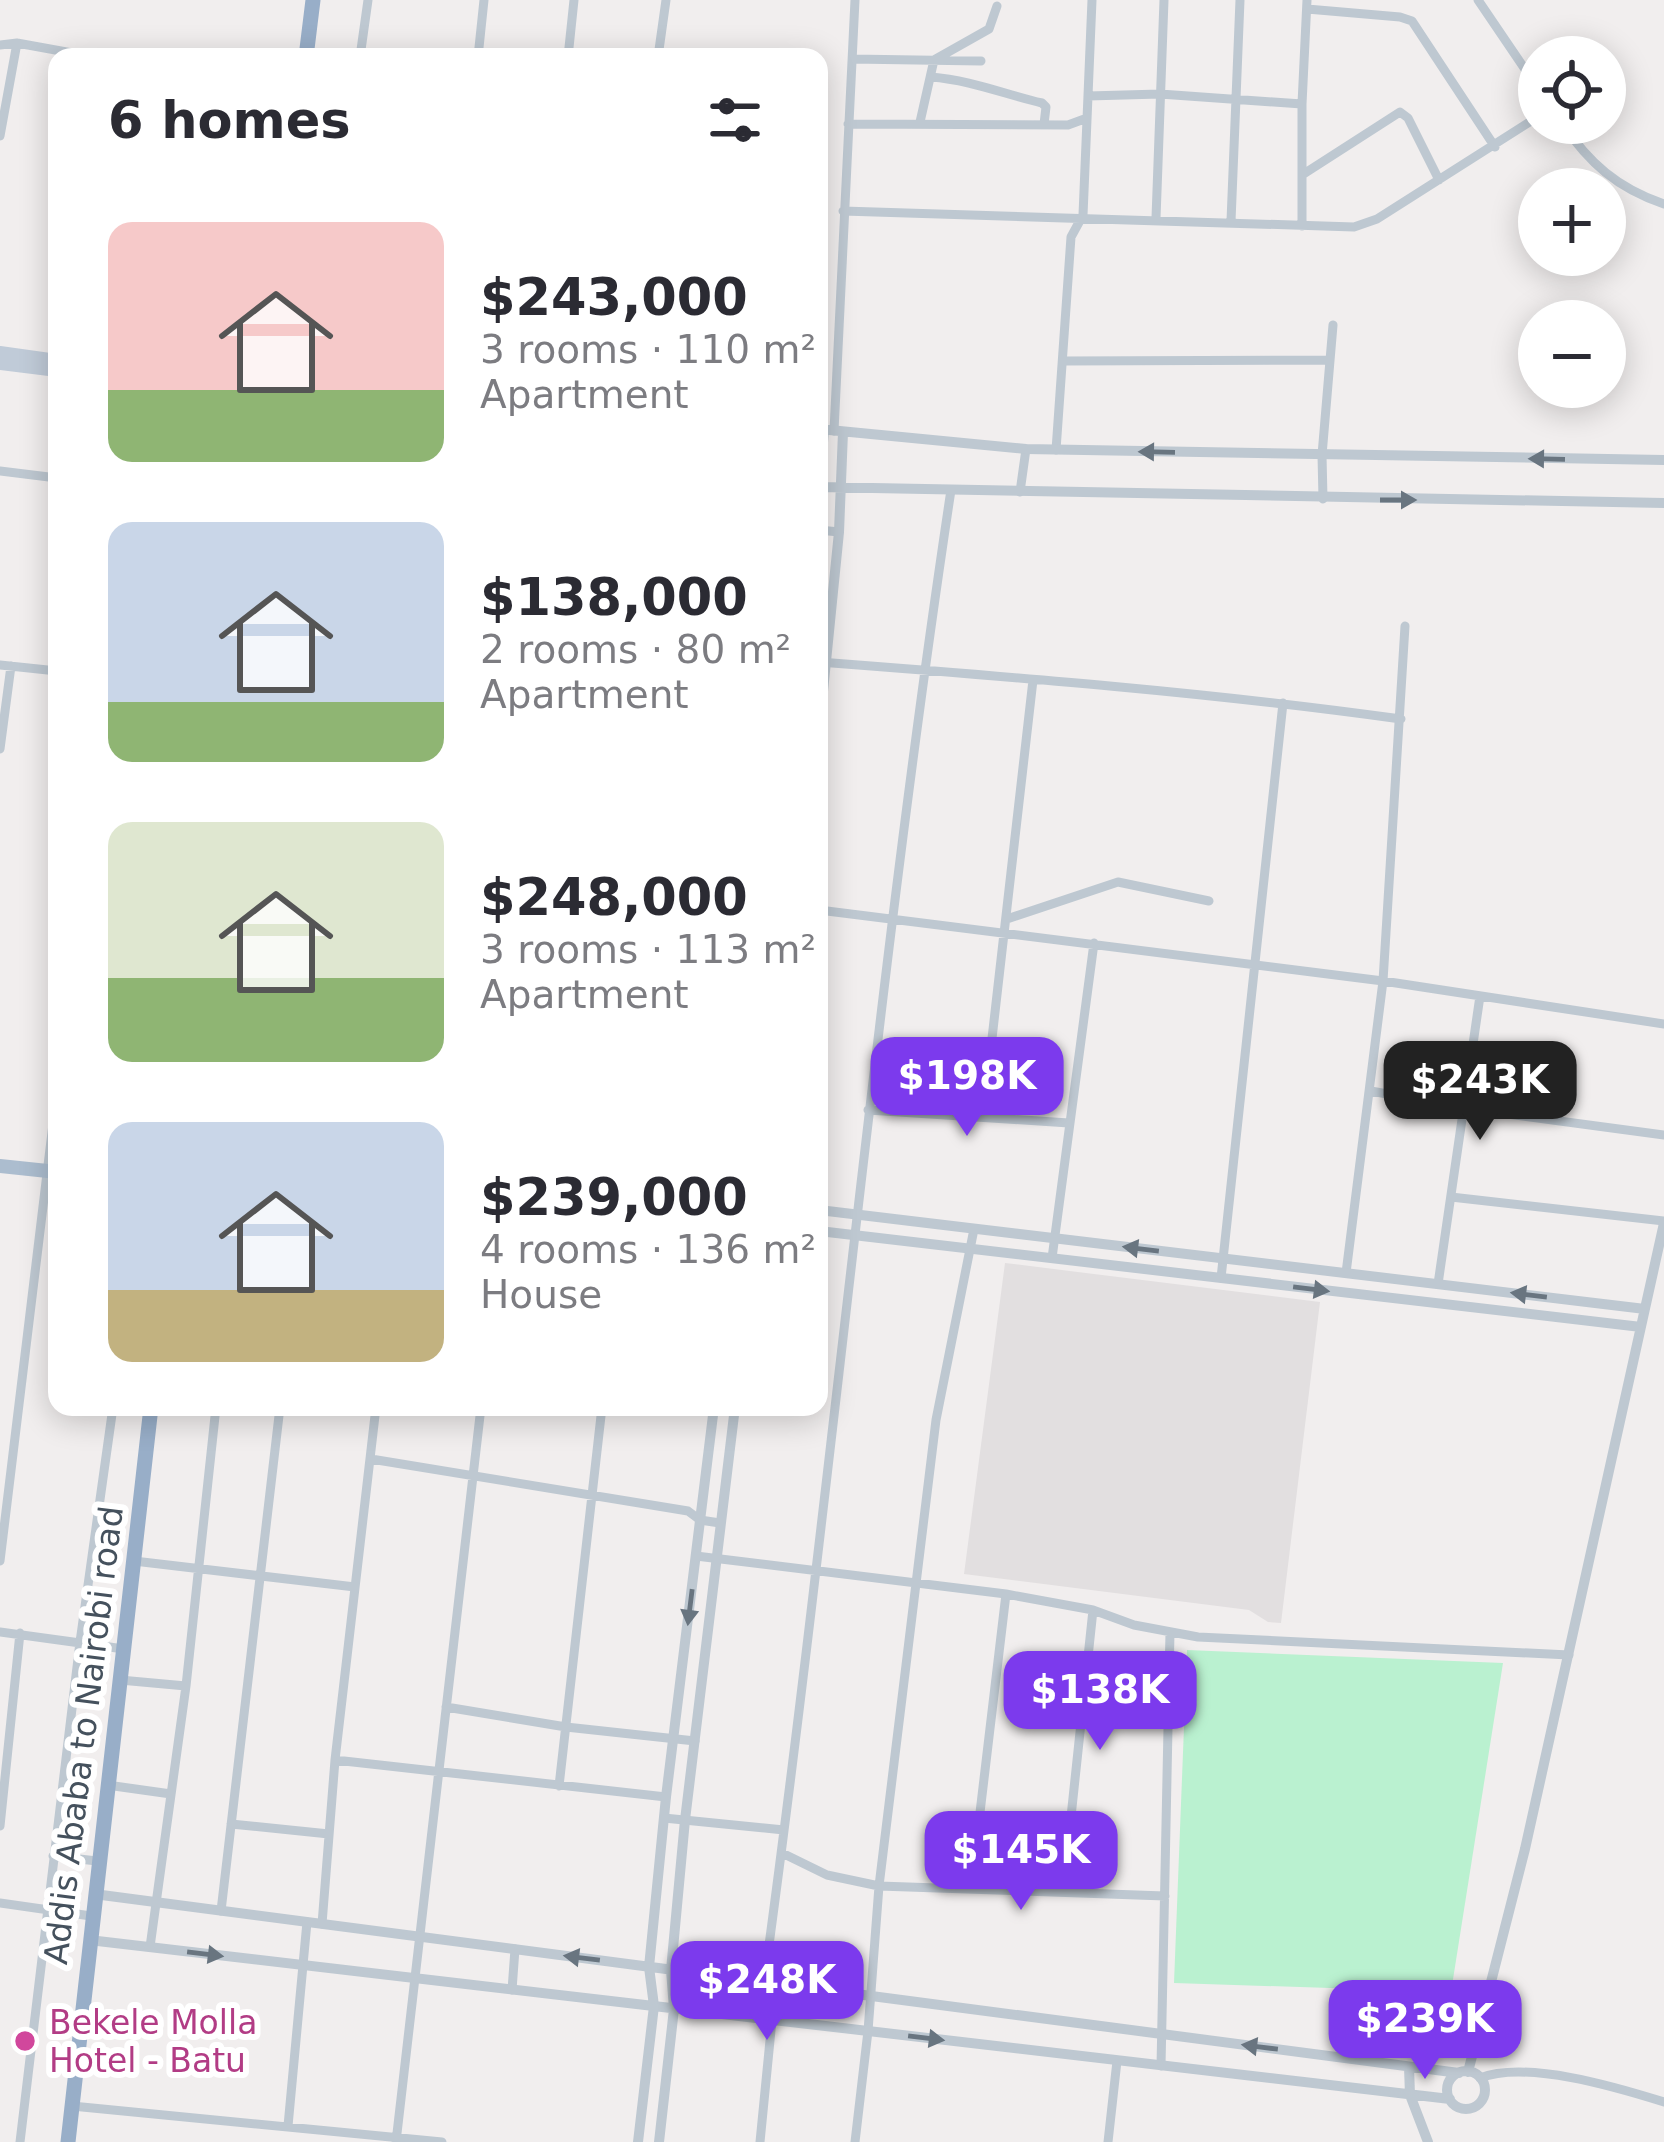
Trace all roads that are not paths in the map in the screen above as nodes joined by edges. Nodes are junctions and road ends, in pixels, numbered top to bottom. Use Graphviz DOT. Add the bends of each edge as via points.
graph roads {
  1 [pos="313,0"];
  2 [pos="368,0"];
  3 [pos="484,0"];
  4 [pos="574,0"];
  5 [pos="666,0"];
  6 [pos="855,0"];
  7 [pos="1092,0"];
  8 [pos="1164,0"];
  9 [pos="1240,0"];
  10 [pos="1478,0"];
  11 [pos="1307,5"];
  12 [pos="997,6"];
  13 [pos="17,43"];
  14 [pos="0,45"];
  15 [pos="48,48"];
  16 [pos="307,48"];
  17 [pos="361,48"];
  18 [pos="479,48"];
  19 [pos="569,48"];
  20 [pos="659,48"];
  21 [pos="852,58"];
  22 [pos="1518,59"];
  23 [pos="934,60"];
  24 [pos="981,62"];
  25 [pos="931,77"];
  26 [pos="1160,94"];
  27 [pos="1088,96"];
  28 [pos="1235,98"];
  29 [pos="1302,104"];
  30 [pos="1088,117"];
  31 [pos="920,122"];
  32 [pos="848,124"];
  33 [pos="1044,124"];
  34 [pos="1518,131"];
  35 [pos="0,136"];
  36 [pos="1576,144"];
  37 [pos="1495,147"];
  38 [pos="1302,175"];
  39 [pos="1439,180"];
  40 [pos="1664,204"];
  41 [pos="843,211"];
  42 [pos="1083,215"];
  43 [pos="1156,218"];
  44 [pos="1231,221"];
  45 [pos="1303,226"];
  46 [pos="1333,325"];
  47 [pos="0,352"];
  48 [pos="48,359"];
  49 [pos="1330,360"];
  50 [pos="1064,361"];
  51 [pos="0,364"];
  52 [pos="48,370"];
  53 [pos="830,430"];
  54 [pos="1026,449"];
  55 [pos="1056,450"];
  56 [pos="1322,455"];
  57 [pos="1664,460"];
  58 [pos="0,471"];
  59 [pos="48,477"];
  60 [pos="841,488"];
  61 [pos="828,489"];
  62 [pos="951,490"];
  63 [pos="1020,492"];
  64 [pos="1323,500"];
  65 [pos="1664,503"];
  66 [pos="828,531"];
  67 [pos="839,532"];
  68 [pos="828,591"];
  69 [pos="1405,626"];
  70 [pos="828,662"];
  71 [pos="5,665"];
  72 [pos="924,668"];
  73 [pos="48,670"];
  74 [pos="1033,680"];
  75 [pos="1283,703"];
  76 [pos="1401,719"];
  77 [pos="0,749"];
  78 [pos="1209,901"];
  79 [pos="828,911"];
  80 [pos="1006,919"];
  81 [pos="894,921"];
  82 [pos="1004,934"];
  83 [pos="1094,943"];
  84 [pos="1255,964"];
  85 [pos="1382,981"];
  86 [pos="1480,996"];
  87 [pos="1664,1024"];
  88 [pos="1371,1091"];
  89 [pos="1462,1108"];
  90 [pos="868,1110"];
  91 [pos="983,1117"];
  92 [pos="1069,1123"];
  93 [pos="1664,1135"];
  94 [pos="0,1166"];
  95 [pos="48,1172"];
  96 [pos="1450,1197"];
  97 [pos="48,1202"];
  98 [pos="828,1211"];
  99 [pos="857,1215"];
  100 [pos="1664,1222"];
  101 [pos="927,1223"];
  102 [pos="974,1229"];
  103 [pos="828,1232"];
  104 [pos="855,1235"];
  105 [pos="1055,1238"];
  106 [pos="925,1244"];
  107 [pos="968,1249"];
  108 [pos="1052,1258"];
  109 [pos="1223,1258"];
  110 [pos="1346,1273"];
  111 [pos="1221,1278"];
  112 [pos="1438,1284"];
  113 [pos="1645,1309"];
  114 [pos="1641,1327"];
  115 [pos="112,1416"];
  116 [pos="151,1416"];
  117 [pos="215,1416"];
  118 [pos="279,1416"];
  119 [pos="375,1416"];
  120 [pos="480,1416"];
  121 [pos="601,1416"];
  122 [pos="713,1416"];
  123 [pos="735,1416"];
  124 [pos="709,1453"];
  125 [pos="730,1456"];
  126 [pos="370,1459"];
  127 [pos="473,1474"];
  128 [pos="591,1494"];
  129 [pos="702,1504"];
  130 [pos="722,1506"];
  131 [pos="688,1511"];
  132 [pos="700,1520"];
  133 [pos="720,1523"];
  134 [pos="696,1556"];
  135 [pos="716,1558"];
  136 [pos="134,1561"];
  137 [pos="0,1562"];
  138 [pos="199,1569"];
  139 [pos="819,1569"];
  140 [pos="261,1576"];
  141 [pos="917,1583"];
  142 [pos="355,1587"];
  143 [pos="1006,1594"];
  144 [pos="1093,1610"];
  145 [pos="0,1632"];
  146 [pos="1170,1632"];
  147 [pos="20,1633"];
  148 [pos="80,1642"];
  149 [pos="124,1648"];
  150 [pos="685,1650"];
  151 [pos="706,1653"];
  152 [pos="1569,1654"];
  153 [pos="120,1680"];
  154 [pos="186,1686"];
  155 [pos="446,1707"];
  156 [pos="566,1727"];
  157 [pos="5,1729"];
  158 [pos="674,1738"];
  159 [pos="695,1741"];
  160 [pos="335,1760"];
  161 [pos="438,1769"];
  162 [pos="107,1785"];
  163 [pos="559,1786"];
  164 [pos="171,1794"];
  165 [pos="666,1797"];
  166 [pos="1,1814"];
  167 [pos="664,1818"];
  168 [pos="685,1820"];
  169 [pos="231,1824"];
  170 [pos="0,1826"];
  171 [pos="784,1830"];
  172 [pos="329,1834"];
  173 [pos="782,1853"];
  174 [pos="53,1856"];
  175 [pos="98,1861"];
  176 [pos="659,1875"];
  177 [pos="679,1877"];
  178 [pos="879,1886"];
  179 [pos="971,1888"];
  180 [pos="1063,1892"];
  181 [pos="93,1894"];
  182 [pos="1165,1896"];
  183 [pos="0,1903"];
  184 [pos="156,1903"];
  185 [pos="46,1910"];
  186 [pos="221,1911"];
  187 [pos="91,1916"];
  188 [pos="307,1922"];
  189 [pos="322,1924"];
  190 [pos="418,1937"];
  191 [pos="89,1940"];
  192 [pos="150,1947"];
  193 [pos="515,1949"];
  194 [pos="301,1965"];
  195 [pos="650,1967"];
  196 [pos="670,1970"];
  197 [pos="413,1978"];
  198 [pos="764,1982"];
  199 [pos="512,1990"];
  200 [pos="871,1996"];
  201 [pos="654,2006"];
  202 [pos="674,2008"];
  203 [pos="772,2020"];
  204 [pos="868,2032"];
  205 [pos="1162,2034"];
  206 [pos="1117,2060"];
  207 [pos="1161,2066"];
  208 [pos="1409,2067"];
  209 [pos="1469,2074"];
  210 [pos="1410,2095"];
  211 [pos="1450,2099"];
  212 [pos="1664,2102"];
  213 [pos="72,2106"];
  214 [pos="288,2126"];
  215 [pos="396,2139"];
  216 [pos="20,2142"];
  217 [pos="68,2142"];
  218 [pos="442,2142"];
  219 [pos="638,2142"];
  220 [pos="659,2142"];
  221 [pos="760,2142"];
  222 [pos="855,2142"];
  223 [pos="1108,2142"];
  224 [pos="1428,2142"];
  1 -- 16 [label="highway"];
  2 -- 17 [label="street"];
  3 -- 18 [label="street"];
  4 -- 19 [label="street"];
  5 -- 20 [label="street"];
  6 -- 21 [label="street"];
  7 -- 27 [label="street"];
  8 -- 26 [label="street"];
  9 -- 28 [label="street"];
  10 -- 22 [label="street"];
  11 -- 29 [label="street"];
  11 -- 37 [label="street" via="1412,21"];
  12 -- 23 [label="street" via="989,28"];
  13 -- 14 [label="street"];
  13 -- 15 [label="street"];
  13 -- 35 [label="street"];
  21 -- 23 [label="street"];
  21 -- 32 [label="street"];
  23 -- 24 [label="street"];
  23 -- 25 [label="street"];
  25 -- 31 [label="street"];
  25 -- 33 [label="street" via="1042,103"];
  26 -- 27 [label="street"];
  26 -- 28 [label="street"];
  26 -- 43 [label="street"];
  27 -- 30 [label="street"];
  28 -- 29 [label="street"];
  28 -- 44 [label="street"];
  29 -- 38 [label="street"];
  30 -- 33 [label="street"];
  30 -- 42 [label="street"];
  31 -- 32 [label="street"];
  31 -- 33 [label="street"];
  32 -- 41 [label="street"];
  34 -- 37 [label="street"];
  36 -- 40 [label="street" via="1605,175"];
  37 -- 39 [label="street"];
  38 -- 39 [label="street" via="1400,112"];
  38 -- 45 [label="street"];
  39 -- 45 [label="street" via="1367,223"];
  41 -- 42 [label="street"];
  41 -- 53 [label="street"];
  42 -- 43 [label="street"];
  42 -- 50 [label="street" via="1071,236"];
  43 -- 44 [label="street"];
  44 -- 45 [label="street"];
  46 -- 49 [label="street"];
  47 -- 48 [label="main road"];
  49 -- 50 [label="street"];
  49 -- 56 [label="street"];
  50 -- 55 [label="street"];
  51 -- 52 [label="main road"];
  53 -- 54 [label="street"];
  53 -- 60 [label="street"];
  54 -- 55 [label="street"];
  54 -- 63 [label="street"];
  56 -- 55 [label="street, one-way"];
  57 -- 56 [label="street, one-way"];
  56 -- 64 [label="street"];
  58 -- 59 [label="street"];
  60 -- 61 [label="street"];
  60 -- 62 [label="street"];
  60 -- 67 [label="street"];
  62 -- 63 [label="street"];
  62 -- 72 [label="street"];
  63 -- 64 [label="street"];
  64 -- 65 [label="street, one-way"];
  66 -- 67 [label="street"];
  67 -- 68 [label="street"];
  69 -- 76 [label="street"];
  70 -- 72 [label="street"];
  71 -- 73 [label="street"];
  71 -- 77 [label="street"];
  72 -- 74 [label="street"];
  72 -- 81 [label="street"];
  74 -- 75 [label="street"];
  74 -- 80 [label="street"];
  75 -- 76 [label="street"];
  75 -- 84 [label="street"];
  76 -- 85 [label="street"];
  78 -- 80 [label="street" via="1118,882"];
  79 -- 81 [label="street"];
  80 -- 82 [label="street"];
  81 -- 82 [label="street"];
  81 -- 90 [label="street"];
  82 -- 83 [label="street"];
  82 -- 91 [label="street"];
  83 -- 84 [label="street"];
  83 -- 92 [label="street"];
  84 -- 85 [label="street"];
  84 -- 109 [label="street"];
  85 -- 86 [label="street"];
  85 -- 88 [label="street"];
  86 -- 87 [label="street"];
  86 -- 89 [label="street"];
  88 -- 89 [label="street"];
  88 -- 110 [label="street"];
  89 -- 93 [label="street"];
  89 -- 96 [label="street"];
  90 -- 91 [label="street"];
  90 -- 99 [label="street"];
  91 -- 92 [label="street"];
  92 -- 105 [label="street"];
  94 -- 95 [label="main road"];
  96 -- 100 [label="street"];
  96 -- 112 [label="street"];
  97 -- 137 [label="street"];
  98 -- 99 [label="street"];
  99 -- 101 [label="street"];
  99 -- 104 [label="street"];
  100 -- 113 [label="street"];
  101 -- 102 [label="street"];
  101 -- 106 [label="street"];
  102 -- 105 [label="street"];
  102 -- 107 [label="street"];
  103 -- 104 [label="street"];
  104 -- 106 [label="street"];
  104 -- 139 [label="street"];
  105 -- 108 [label="street"];
  109 -- 105 [label="street, one-way"];
  106 -- 107 [label="street"];
  107 -- 108 [label="street"];
  107 -- 141 [label="street" via="938,1404"];
  108 -- 111 [label="street"];
  109 -- 110 [label="street"];
  109 -- 111 [label="street"];
  110 -- 112 [label="street"];
  111 -- 114 [label="street, one-way"];
  113 -- 112 [label="street, one-way"];
  113 -- 114 [label="street"];
  114 -- 152 [label="street"];
  115 -- 148 [label="street"];
  116 -- 136 [label="highway, Addis Ababa to Nairobi road"];
  117 -- 138 [label="street"];
  118 -- 140 [label="street"];
  119 -- 126 [label="street"];
  120 -- 127 [label="street"];
  121 -- 128 [label="street"];
  122 -- 124 [label="street"];
  123 -- 125 [label="street"];
  124 -- 125 [label="street"];
  124 -- 129 [label="street"];
  125 -- 130 [label="street"];
  126 -- 127 [label="street"];
  126 -- 142 [label="street"];
  127 -- 128 [label="street"];
  127 -- 155 [label="street"];
  128 -- 131 [label="street"];
  128 -- 156 [label="street"];
  129 -- 130 [label="street"];
  129 -- 131 [label="street"];
  129 -- 132 [label="street"];
  130 -- 133 [label="street"];
  131 -- 132 [label="street"];
  132 -- 133 [label="street"];
  132 -- 134 [label="street"];
  133 -- 135 [label="street"];
  134 -- 135 [label="street"];
  134 -- 150 [label="street, one-way"];
  135 -- 139 [label="street"];
  135 -- 151 [label="street"];
  136 -- 138 [label="street"];
  136 -- 149 [label="highway, Addis Ababa to Nairobi road"];
  138 -- 140 [label="street"];
  138 -- 154 [label="street"];
  139 -- 141 [label="street"];
  139 -- 171 [label="street"];
  140 -- 142 [label="street"];
  140 -- 169 [label="street"];
  141 -- 143 [label="street"];
  141 -- 178 [label="street"];
  142 -- 160 [label="street"];
  143 -- 144 [label="street"];
  143 -- 179 [label="street"];
  144 -- 146 [label="street"];
  144 -- 180 [label="street"];
  145 -- 147 [label="street"];
  146 -- 152 [label="street"];
  146 -- 182 [label="street"];
  147 -- 148 [label="street"];
  147 -- 157 [label="street"];
  148 -- 149 [label="street"];
  148 -- 174 [label="street"];
  149 -- 153 [label="highway, Addis Ababa to Nairobi road"];
  150 -- 151 [label="street"];
  150 -- 158 [label="street"];
  151 -- 159 [label="street"];
  152 -- 209 [label="street"];
  153 -- 154 [label="street"];
  153 -- 162 [label="highway, Addis Ababa to Nairobi road"];
  154 -- 164 [label="street"];
  155 -- 156 [label="street"];
  155 -- 161 [label="street"];
  156 -- 158 [label="street"];
  156 -- 163 [label="street"];
  157 -- 166 [label="street"];
  158 -- 159 [label="street"];
  158 -- 165 [label="street"];
  159 -- 168 [label="street"];
  160 -- 161 [label="street"];
  160 -- 172 [label="street"];
  161 -- 163 [label="street"];
  161 -- 190 [label="street"];
  162 -- 164 [label="street"];
  162 -- 175 [label="highway, Addis Ababa to Nairobi road"];
  163 -- 165 [label="street"];
  164 -- 184 [label="street"];
  165 -- 167 [label="street"];
  166 -- 170 [label="street"];
  167 -- 168 [label="street"];
  167 -- 176 [label="street"];
  168 -- 171 [label="street"];
  168 -- 177 [label="street"];
  169 -- 172 [label="street"];
  169 -- 186 [label="street"];
  171 -- 173 [label="street"];
  172 -- 189 [label="street"];
  173 -- 178 [label="street" via="827,1875"];
  173 -- 198 [label="street"];
  174 -- 175 [label="street"];
  174 -- 185 [label="street"];
  175 -- 181 [label="highway, Addis Ababa to Nairobi road"];
  176 -- 177 [label="street"];
  176 -- 195 [label="street"];
  177 -- 196 [label="street"];
  178 -- 179 [label="street"];
  178 -- 200 [label="street"];
  179 -- 180 [label="street"];
  180 -- 182 [label="street"];
  181 -- 184 [label="street"];
  181 -- 187 [label="highway, Addis Ababa to Nairobi road"];
  182 -- 205 [label="street"];
  183 -- 185 [label="street"];
  184 -- 186 [label="street"];
  184 -- 192 [label="street"];
  185 -- 187 [label="street"];
  185 -- 216 [label="street"];
  186 -- 188 [label="street"];
  187 -- 191 [label="highway, Addis Ababa to Nairobi road"];
  188 -- 189 [label="street"];
  188 -- 194 [label="street"];
  189 -- 190 [label="street"];
  190 -- 193 [label="street"];
  190 -- 197 [label="street"];
  191 -- 192 [label="street"];
  191 -- 213 [label="highway, Addis Ababa to Nairobi road"];
  192 -- 194 [label="street, one-way"];
  195 -- 193 [label="street, one-way"];
  193 -- 199 [label="street"];
  194 -- 197 [label="street"];
  194 -- 214 [label="street"];
  195 -- 196 [label="street"];
  195 -- 201 [label="street"];
  196 -- 198 [label="street"];
  196 -- 202 [label="street"];
  197 -- 199 [label="street"];
  197 -- 215 [label="street"];
  198 -- 200 [label="street"];
  199 -- 201 [label="street"];
  200 -- 204 [label="street"];
  200 -- 205 [label="street"];
  201 -- 202 [label="street"];
  201 -- 219 [label="street"];
  202 -- 203 [label="street"];
  202 -- 220 [label="street"];
  203 -- 204 [label="street"];
  203 -- 221 [label="street"];
  204 -- 206 [label="street, one-way"];
  204 -- 222 [label="street"];
  205 -- 207 [label="street"];
  208 -- 205 [label="street, one-way"];
  206 -- 207 [label="street"];
  206 -- 223 [label="street"];
  207 -- 210 [label="street"];
  208 -- 209 [label="street"];
  208 -- 210 [label="street"];
  209 -- 211 [label="street" via="1448,2086"];
  209 -- 211 [label="street" via="1485,2094 1478,2105 1460,2108"];
  209 -- 212 [label="street" via="1502,2069"];
  210 -- 211 [label="street"];
  210 -- 224 [label="street"];
  213 -- 214 [label="street"];
  213 -- 217 [label="highway, Addis Ababa to Nairobi road"];
  214 -- 215 [label="street"];
  215 -- 218 [label="street"];
}
